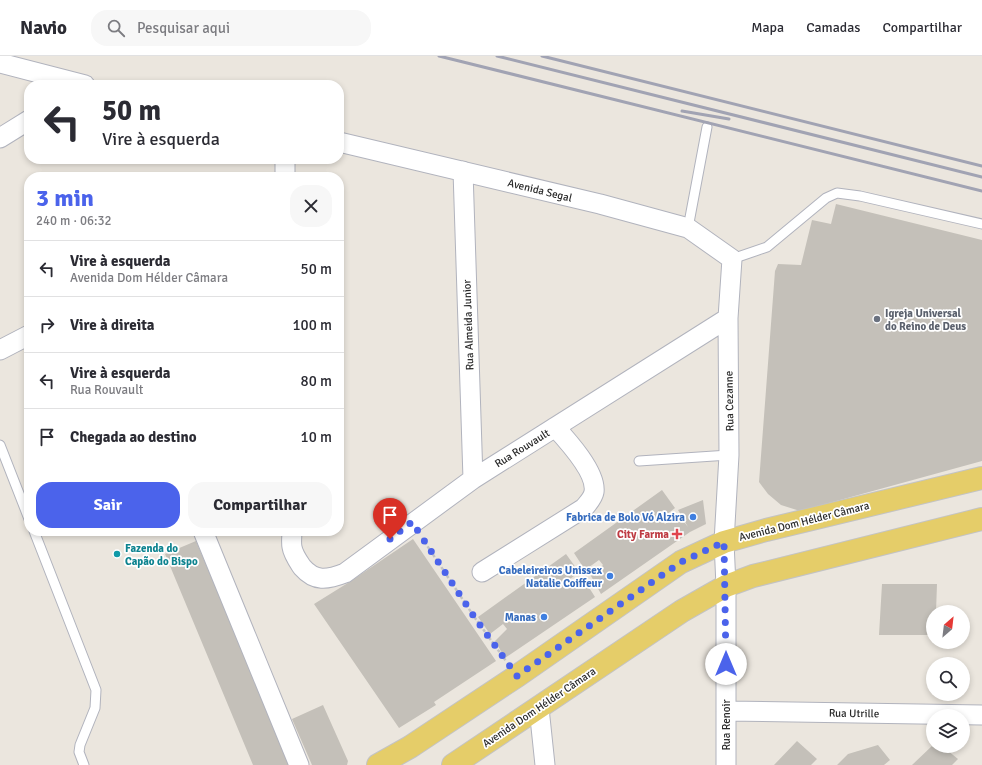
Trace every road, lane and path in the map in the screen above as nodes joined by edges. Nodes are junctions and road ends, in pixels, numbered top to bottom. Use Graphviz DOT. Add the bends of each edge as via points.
graph roads {
  1 [pos="0,63"];
  2 [pos="66,80"];
  3 [pos="24,123"];
  4 [pos="707,127"];
  5 [pos="0,138"];
  6 [pos="344,143"];
  7 [pos="463,171"];
  8 [pos="982,224"];
  9 [pos="688,228"];
  10 [pos="732,259"];
  11 [pos="728,318"];
  12 [pos="24,337"];
  13 [pos="0,350"];
  14 [pos="555,427"];
  15 [pos="0,445"];
  16 [pos="729,455"];
  17 [pos="639,461"];
  18 [pos="982,478"];
  19 [pos="473,479"];
  20 [pos="24,506"];
  21 [pos="982,519"];
  22 [pos="412,522"];
  23 [pos="36,536"];
  24 [pos="205,536"];
  25 [pos="292,536"];
  26 [pos="724,542"];
  27 [pos="482,572"];
  28 [pos="726,586"];
  29 [pos="517,676"];
  30 [pos="539,708"];
  31 [pos="726,711"];
  32 [pos="982,715"];
  33 [pos="84,765"];
  34 [pos="299,765"];
  35 [pos="378,765"];
  36 [pos="453,765"];
  37 [pos="545,765"];
  38 [pos="726,765"];
  1 -- 2 [label="street"];
  3 -- 5 [label="street"];
  4 -- 9 [label="lane"];
  6 -- 7 [label="street, Avenida Segal"];
  7 -- 9 [label="street, Avenida Segal"];
  7 -- 19 [label="street, Rua Almeida Junior"];
  8 -- 10 [label="lane" via="894,203 837,193 826,198 767,247"];
  9 -- 10 [label="street, Avenida Segal"];
  10 -- 11 [label="street, Rua Cezanne"];
  11 -- 14 [label="street, Rua Rouvault"];
  11 -- 16 [label="street, Rua Cezanne"];
  12 -- 13 [label="street"];
  14 -- 19 [label="street, Rua Rouvault"];
  14 -- 27 [label="street" via="588,470 594,492 590,500 584,508"];
  15 -- 20 [label="lane"];
  16 -- 17 [label="lane"];
  16 -- 26 [label="street, Rua Cezanne"];
  18 -- 26 [label="main road, Avenida Dom Hélder Câmara" via="788,524"];
  19 -- 22 [label="street, Rua Rouvault"];
  21 -- 28 [label="main road, Avenida Dom Hélder Câmara" via="786,567"];
  22 -- 25 [label="street, Rua Rouvault" via="345,573 332,578 308,574 297,561 292,547"];
  22 -- 29 [label="path" via="475,618"];
  23 -- 33 [label="lane" via="96,690 95,708 80,745 79,752"];
  24 -- 34 [label="street"];
  26 -- 28 [label="street, Rua Renoir"];
  26 -- 29 [label="main road, Avenida Dom Hélder Câmara" via="681,562"];
  28 -- 30 [label="main road, Avenida Dom Hélder Câmara" via="682,611"];
  28 -- 31 [label="street, Rua Renoir"];
  29 -- 35 [label="main road, Avenida Dom Hélder Câmara" via="410,747"];
  30 -- 36 [label="main road, Avenida Dom Hélder Câmara"];
  30 -- 37 [label="street"];
  31 -- 32 [label="street, Rua Utrille"];
  31 -- 38 [label="street, Rua Renoir"];
}
